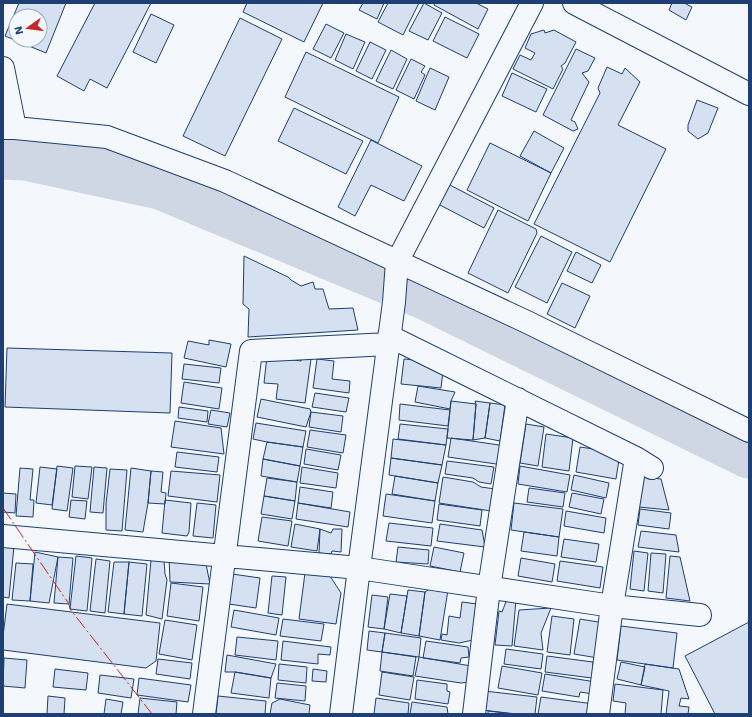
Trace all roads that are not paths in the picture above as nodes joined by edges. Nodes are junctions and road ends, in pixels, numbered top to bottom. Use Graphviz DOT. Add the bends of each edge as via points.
graph roads {
  1 [pos="532,3"];
  2 [pos="574,3"];
  3 [pos="3,68"];
  4 [pos="749,94"];
  5 [pos="9,128"];
  6 [pos="397,262"];
  7 [pos="389,340"];
  8 [pos="518,399"];
  9 [pos="749,431"];
  10 [pos="3,536"];
  11 [pos="224,556"];
  12 [pos="359,568"];
  13 [pos="489,588"];
  14 [pos="612,606"];
  15 [pos="700,616"];
  16 [pos="204,714"];
  17 [pos="341,714"];
  18 [pos="474,714"];
  19 [pos="598,714"];
  1 -- 6 [label="street"];
  2 -- 4 [label="street"];
  3 -- 5 [label="street"];
  5 -- 6 [label="street" via="107,137 225,181"];
  6 -- 7 [label="street"];
  6 -- 9 [label="street" via="527,322"];
  7 -- 8 [label="street"];
  7 -- 11 [label="street" via="251,351"];
  7 -- 12 [label="street"];
  8 -- 13 [label="street"];
  8 -- 14 [label="street" via="644,463"];
  10 -- 11 [label="street"];
  11 -- 12 [label="street"];
  11 -- 16 [label="street"];
  12 -- 13 [label="street"];
  12 -- 17 [label="street"];
  13 -- 14 [label="street"];
  13 -- 18 [label="street"];
  14 -- 15 [label="street"];
  14 -- 19 [label="street"];
}
